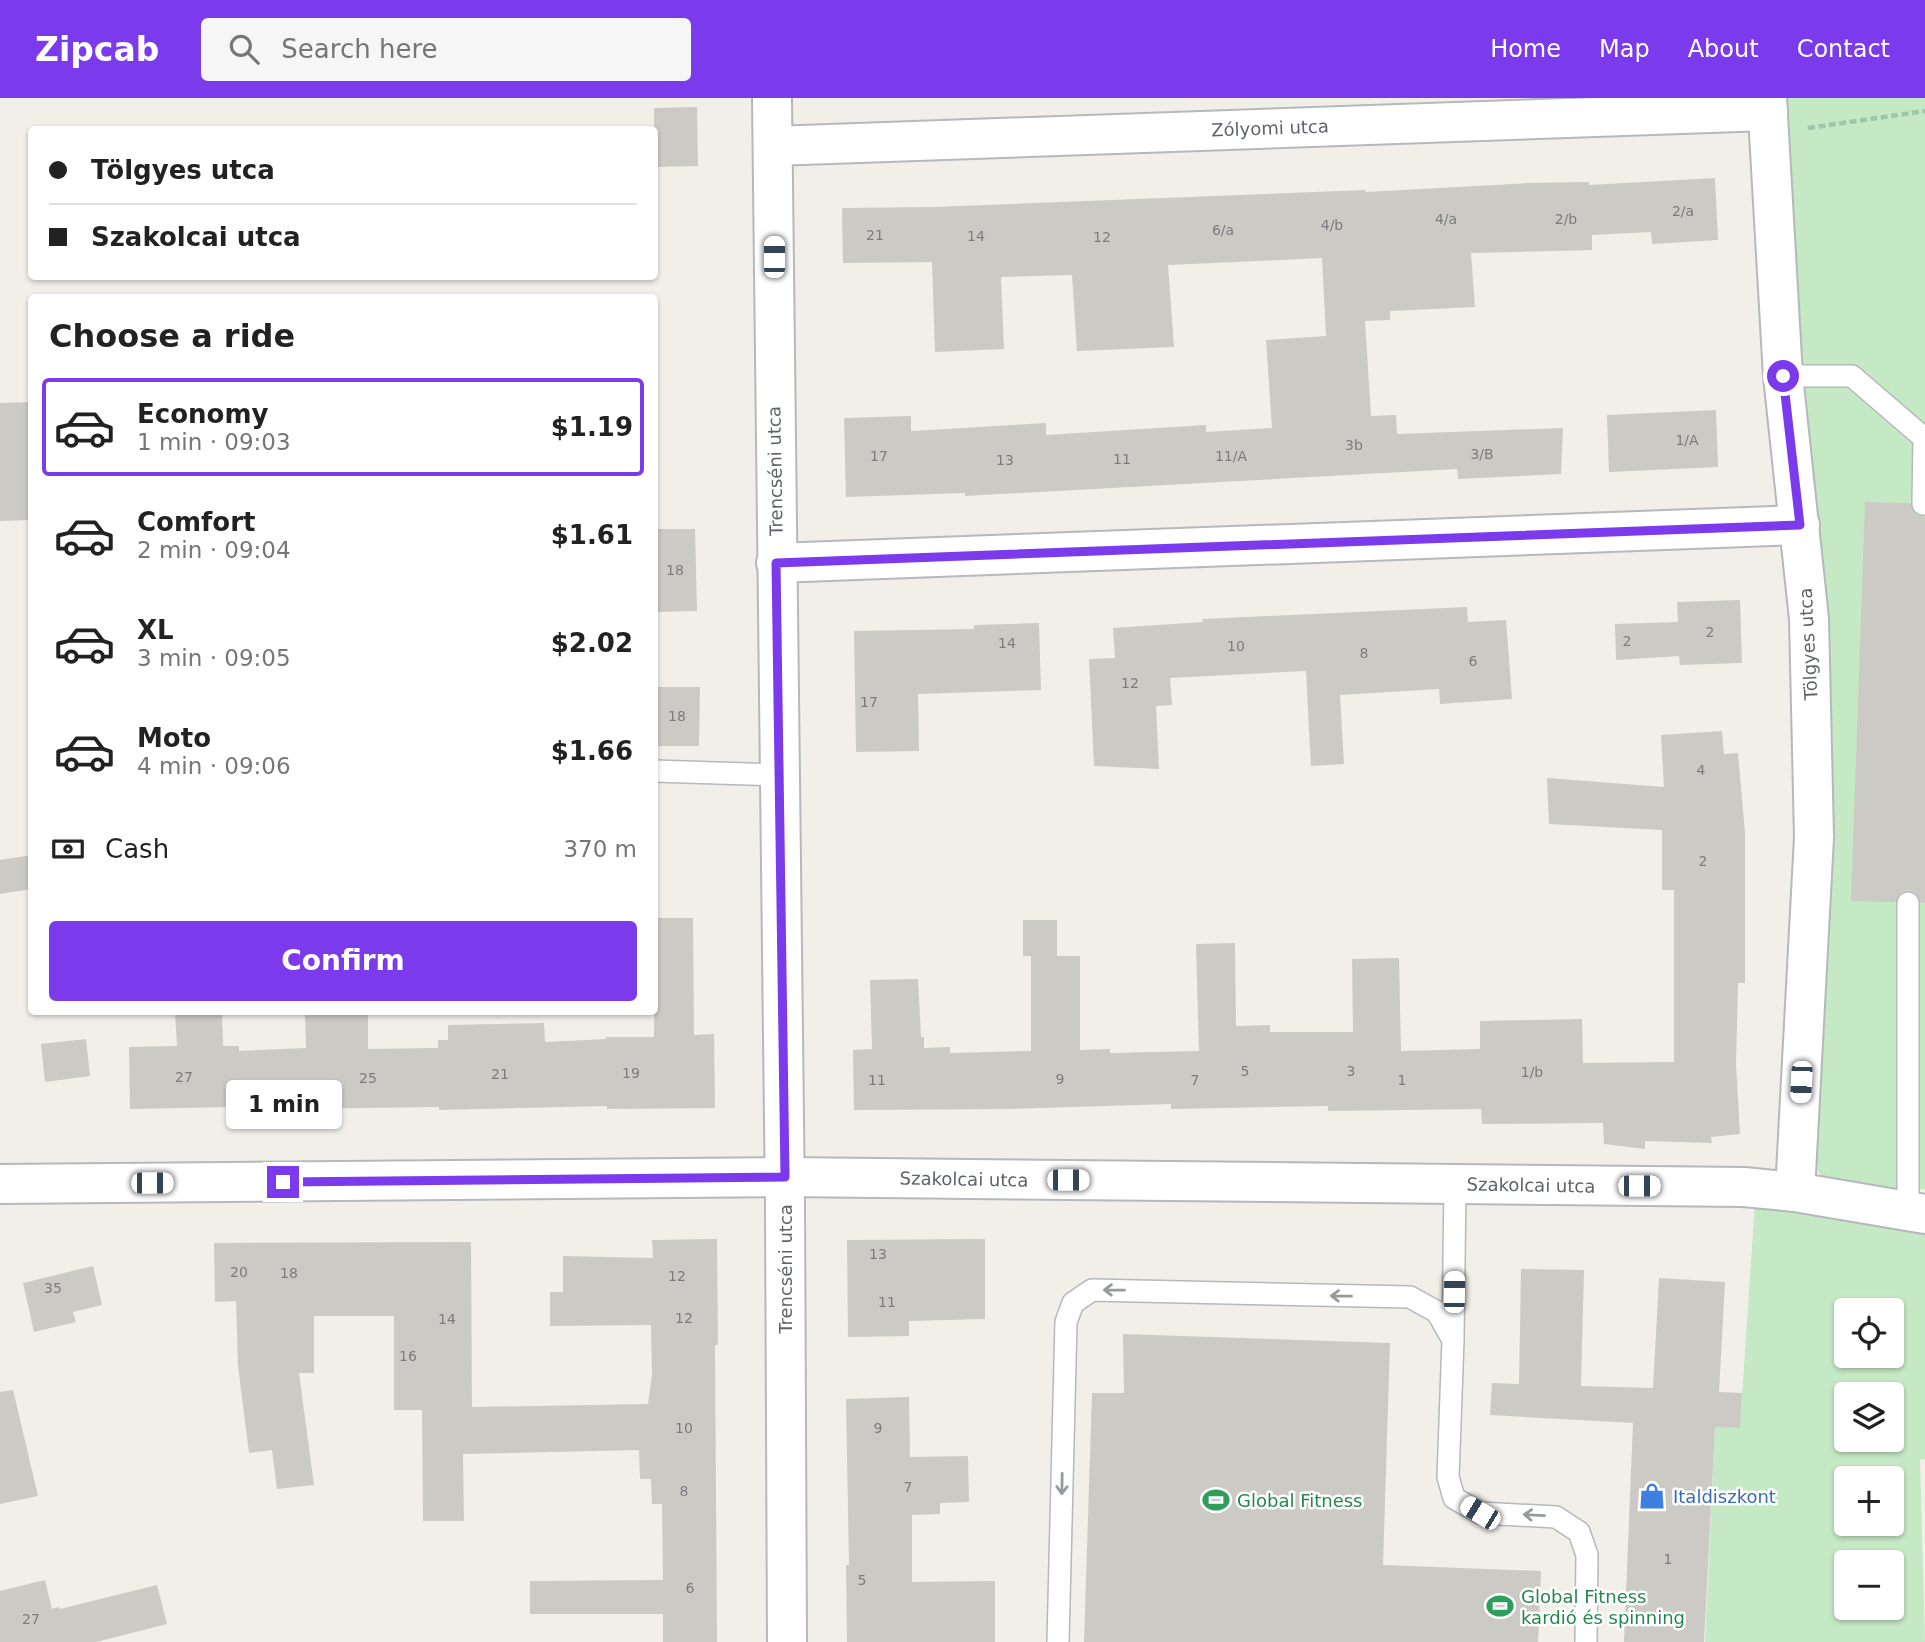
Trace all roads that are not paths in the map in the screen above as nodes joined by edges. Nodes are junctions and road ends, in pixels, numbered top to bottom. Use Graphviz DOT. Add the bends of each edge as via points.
graph roads {
  1 [pos="772,98"];
  2 [pos="1768,114"];
  3 [pos="773,146"];
  4 [pos="1783,376"];
  5 [pos="1923,504"];
  6 [pos="1800,525"];
  7 [pos="776,563"];
  8 [pos="658,771"];
  9 [pos="779,775"];
  10 [pos="1908,903"];
  11 [pos="785,1177"];
  12 [pos="0,1184"];
  13 [pos="1455,1184"];
  14 [pos="1795,1192"];
  15 [pos="1916,1213"];
  16 [pos="1453,1340"];
  17 [pos="787,1642"];
  18 [pos="1058,1642"];
  19 [pos="1586,1642"];
  1 -- 3 [label="street, Trencséni utca"];
  2 -- 3 [label="street, Zólyomi utca"];
  2 -- 4 [label="street, Tölgyes utca"];
  3 -- 7 [label="street, Trencséni utca"];
  4 -- 5 [label="lane" via="1852,376 1924,438"];
  4 -- 6 [label="street, Tölgyes utca"];
  6 -- 7 [label="street"];
  6 -- 14 [label="street, Tölgyes utca" via="1809,619 1814,837"];
  7 -- 9 [label="street, Trencséni utca"];
  8 -- 9 [label="lane"];
  9 -- 11 [label="street, Trencséni utca"];
  10 -- 15 [label="lane"];
  11 -- 12 [label="street, Szakolcai utca"];
  11 -- 13 [label="street, Szakolcai utca"];
  11 -- 17 [label="street, Trencséni utca"];
  13 -- 14 [label="street, Szakolcai utca" via="1744,1187"];
  13 -- 16 [label="lane"];
  14 -- 15 [label="street, Szakolcai utca"];
  16 -- 18 [label="lane, one-way" via="1437,1312 1410,1297 1092,1290 1073,1303 1066,1322"];
  19 -- 16 [label="lane, one-way" via="1587,1555 1579,1532 1556,1517 1480,1513 1454,1498 1448,1477"];
}
